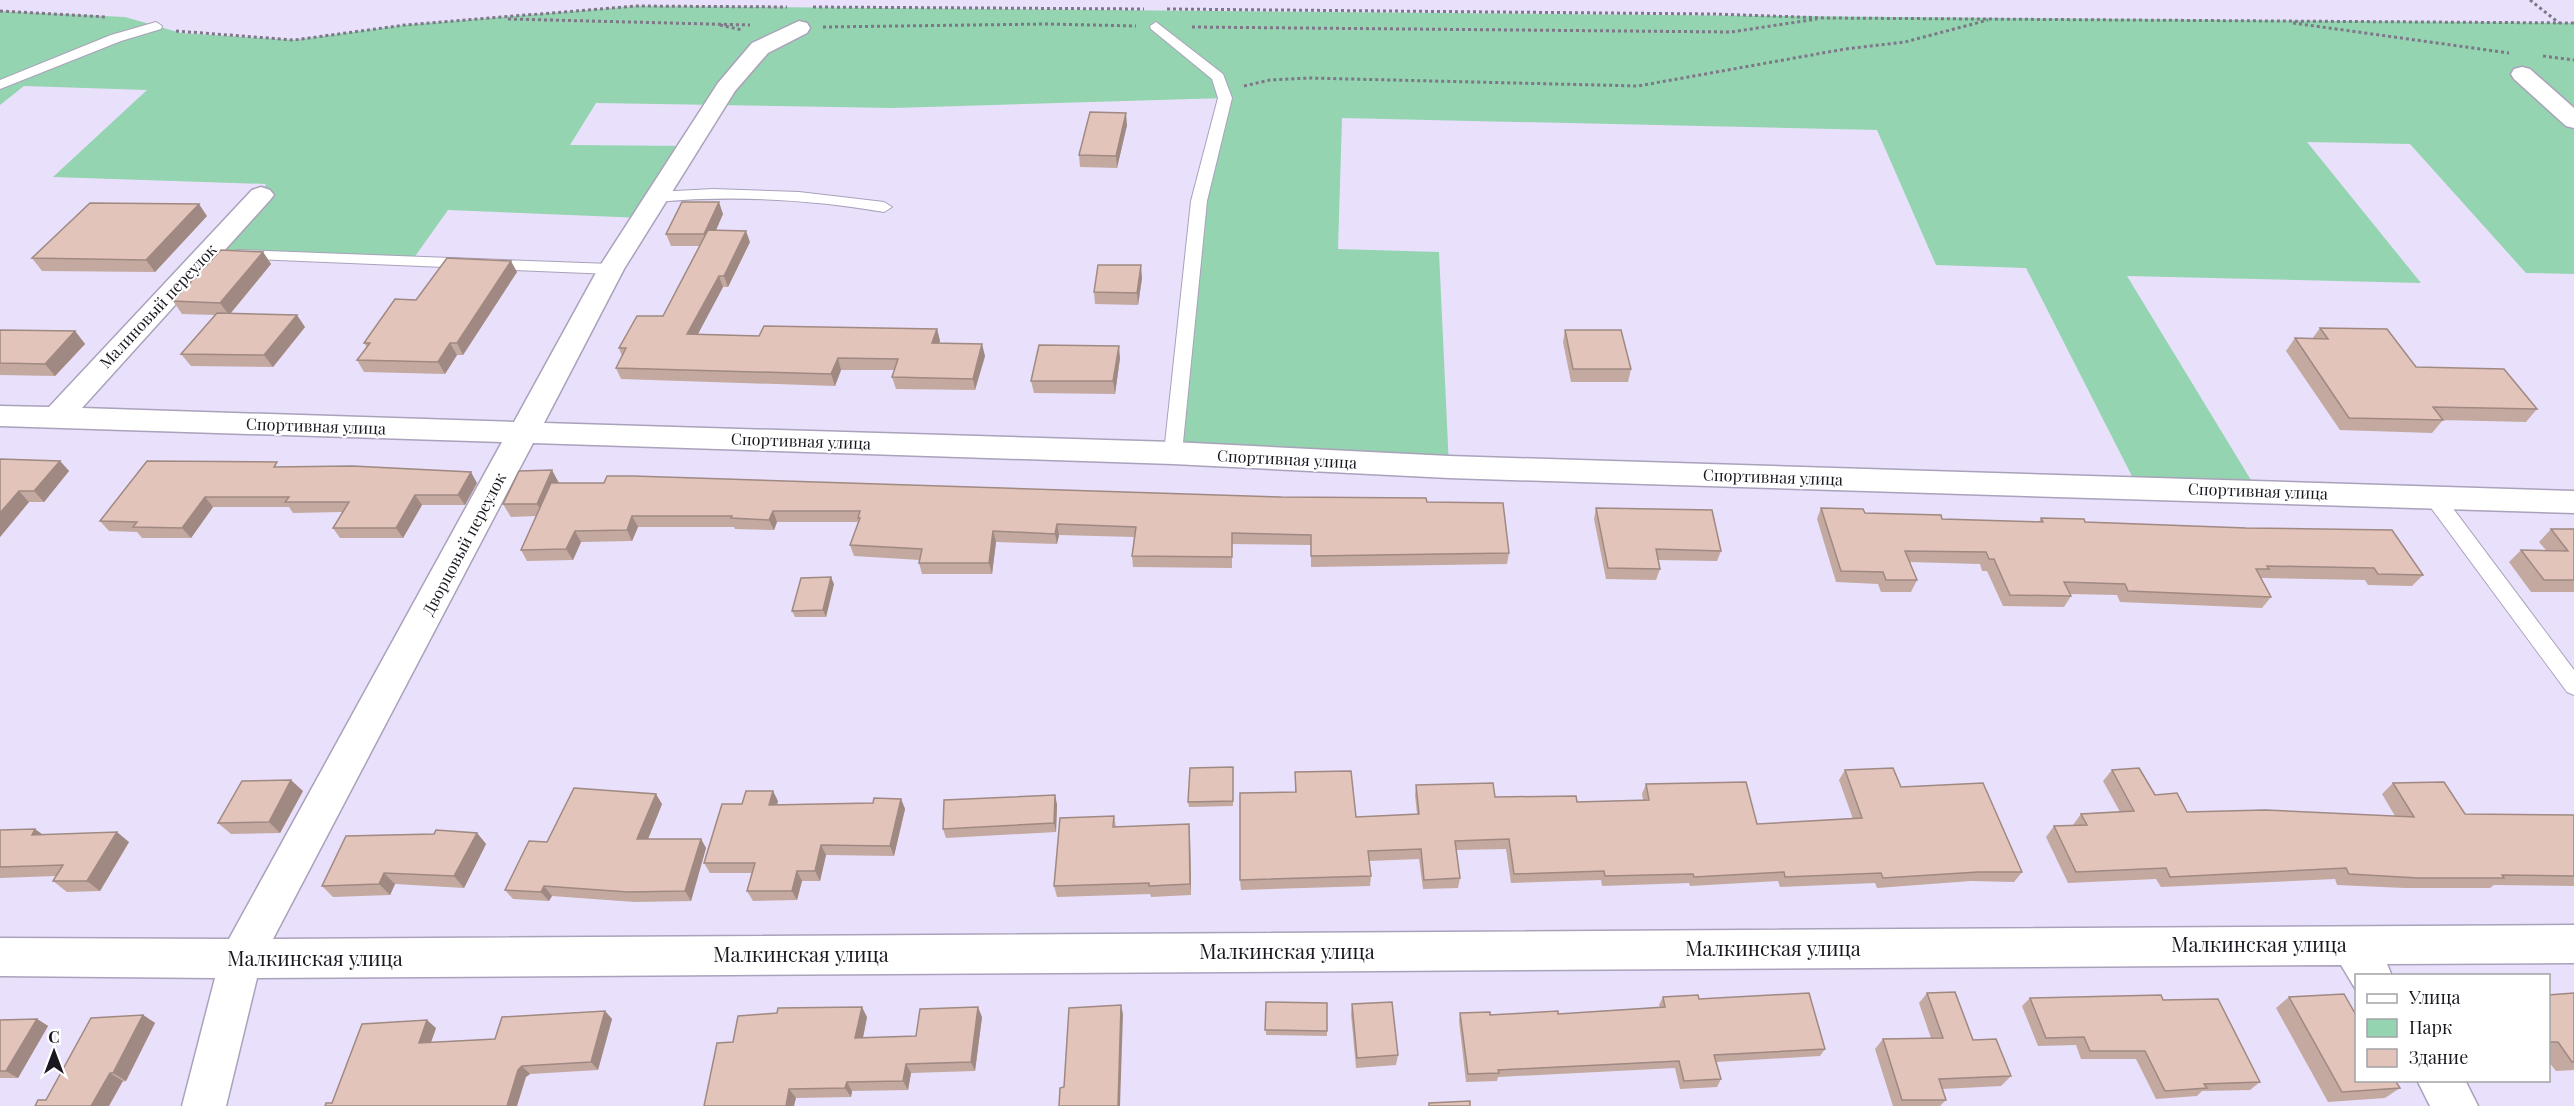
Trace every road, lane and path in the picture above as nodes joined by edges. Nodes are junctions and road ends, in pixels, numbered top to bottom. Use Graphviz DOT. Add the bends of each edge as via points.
graph roads {
  1 [pos="2530,0"];
  2 [pos="1146,9"];
  3 [pos="1158,9"];
  4 [pos="0,11"];
  5 [pos="800,14"];
  6 [pos="1994,19"];
  7 [pos="2278,21"];
  8 [pos="707,22"];
  9 [pos="2559,23"];
  10 [pos="2574,23"];
  11 [pos="156,26"];
  12 [pos="1156,26"];
  13 [pos="760,48"];
  14 [pos="2540,56"];
  15 [pos="2574,60"];
  16 [pos="2520,64"];
  17 [pos="0,85"];
  18 [pos="1225,98"];
  19 [pos="2574,121"];
  20 [pos="261,195"];
  21 [pos="656,197"];
  22 [pos="884,207"];
  23 [pos="206,254"];
  24 [pos="611,269"];
  25 [pos="0,416"];
  26 [pos="56,418"];
  27 [pos="523,433"];
  28 [pos="1173,453"];
  29 [pos="2433,496"];
  30 [pos="2574,502"];
  31 [pos="2574,686"];
  32 [pos="2574,944"];
  33 [pos="0,957"];
  34 [pos="241,959"];
  35 [pos="2361,960"];
  36 [pos="2440,1082"];
  37 [pos="204,1106"];
  38 [pos="2456,1106"];
  1 -- 9 [label="path"];
  2 -- 5 [label="path"];
  3 -- 6 [label="path"];
  4 -- 11 [label="path" via="125,17"];
  5 -- 11 [label="path" via="636,6 405,25 294,40 181,33"];
  5 -- 13 [label="street, Дворцовый переулок"];
  6 -- 7 [label="path"];
  6 -- 18 [label="path" via="1905,42 1638,86 1309,78 1270,80 1245,86"];
  7 -- 9 [label="path"];
  7 -- 16 [label="path"];
  8 -- 13 [label="path" via="744,30"];
  9 -- 10 [label="path"];
  11 -- 17 [label="lane"];
  12 -- 18 [label="lane" via="1218,77"];
  13 -- 21 [label="street, Дворцовый переулок" via="726,88"];
  14 -- 15 [label="path"];
  16 -- 19 [label="street"];
  18 -- 28 [label="lane" via="1200,201"];
  20 -- 23 [label="street, Малиновый переулок"];
  21 -- 22 [label="lane" via="824,196"];
  21 -- 24 [label="street, Дворцовый переулок"];
  23 -- 24 [label="lane"];
  23 -- 26 [label="street, Малиновый переулок"];
  24 -- 27 [label="street, Дворцовый переулок"];
  25 -- 26 [label="street, Спортивная улица"];
  26 -- 27 [label="street, Спортивная улица"];
  27 -- 28 [label="street, Спортивная улица"];
  27 -- 34 [label="street, Дворцовый переулок"];
  28 -- 29 [label="street, Спортивная улица" via="1460,467"];
  29 -- 30 [label="street, Спортивная улица"];
  29 -- 31 [label="lane"];
  32 -- 35 [label="street, Малкинская улица"];
  33 -- 34 [label="street, Малкинская улица"];
  34 -- 35 [label="street, Малкинская улица"];
  34 -- 37 [label="street, Дворцовый переулок"];
  36 -- 38 [label="street"];
}
